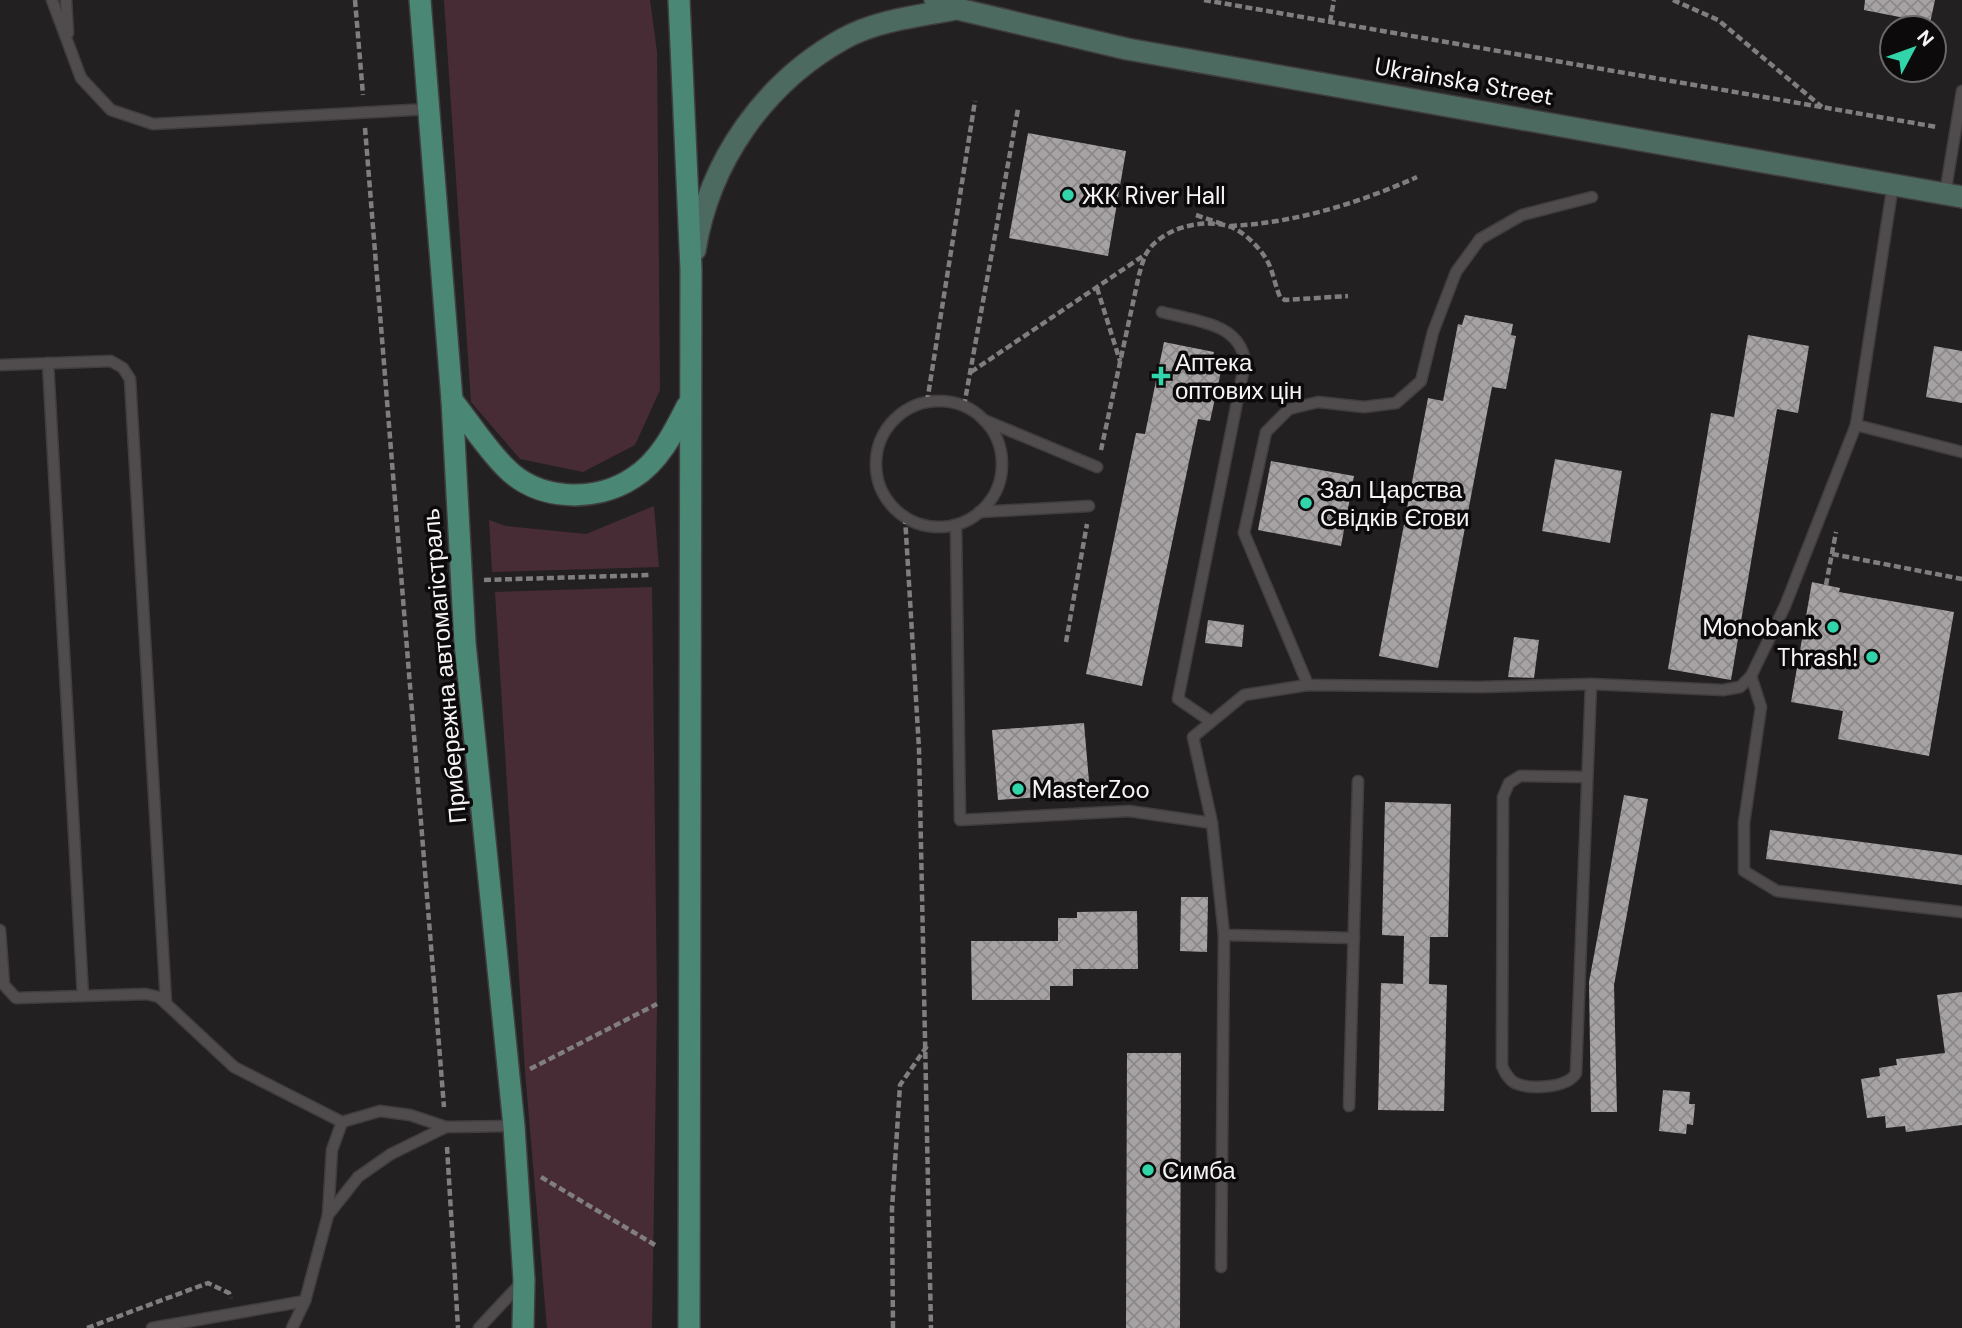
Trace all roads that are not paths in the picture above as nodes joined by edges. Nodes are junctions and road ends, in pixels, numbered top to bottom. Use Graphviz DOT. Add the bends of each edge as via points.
graph roads {
  1 [pos="52,0"];
  2 [pos="66,0"];
  3 [pos="420,0"];
  4 [pos="679,0"];
  5 [pos="935,0"];
  6 [pos="958,9"];
  7 [pos="68,43"];
  8 [pos="1962,90"];
  9 [pos="429,109"];
  10 [pos="1893,184"];
  11 [pos="1954,196"];
  12 [pos="1592,197"];
  13 [pos="691,269"];
  14 [pos="1162,312"];
  15 [pos="48,363"];
  16 [pos="0,365"];
  17 [pos="452,400"];
  18 [pos="690,402"];
  19 [pos="984,419"];
  20 [pos="1856,425"];
  21 [pos="1962,452"];
  22 [pos="1097,467"];
  23 [pos="1089,506"];
  24 [pos="979,512"];
  25 [pos="956,525"];
  26 [pos="1751,676"];
  27 [pos="1591,684"];
  28 [pos="1308,685"];
  29 [pos="1210,721"];
  30 [pos="1586,777"];
  31 [pos="1358,781"];
  32 [pos="1212,823"];
  33 [pos="1962,912"];
  34 [pos="0,930"];
  35 [pos="1224,934"];
  36 [pos="1354,938"];
  37 [pos="83,996"];
  38 [pos="166,1003"];
  39 [pos="1349,1106"];
  40 [pos="342,1122"];
  41 [pos="514,1126"];
  42 [pos="446,1127"];
  43 [pos="328,1215"];
  44 [pos="1221,1266"];
  45 [pos="524,1280"];
  46 [pos="305,1301"];
  47 [pos="152,1328"];
  48 [pos="292,1328"];
  49 [pos="479,1328"];
  50 [pos="523,1328"];
  51 [pos="689,1328"];
  1 -- 7 [label="lane"];
  2 -- 7 [label="lane"];
  3 -- 9 [label="main road, Прибережна автомагістраль"];
  4 -- 13 [label="main road"];
  5 -- 6 [label="main road, Ukrainska Street"];
  6 -- 10 [label="main road, Ukrainska Street" via="1127,48"];
  6 -- 13 [label="main road, Ukrainska Street" via="887,22 843,39 767,99 713,178 699,220"];
  7 -- 9 [label="lane" via="81,78 111,110 153,124"];
  8 -- 11 [label="lane" via="1955,131"];
  9 -- 17 [label="main road, Прибережна автомагістраль"];
  10 -- 11 [label="main road, Ukrainska Street"];
  10 -- 20 [label="lane"];
  12 -- 28 [label="lane" via="1522,215 1480,239 1456,272 1433,332 1422,381 1396,403 1364,407 1318,402 1289,409 1266,432 1244,533"];
  13 -- 18 [label="main road"];
  14 -- 29 [label="lane" via="1222,328 1236,337 1245,362 1178,699"];
  15 -- 16 [label="lane"];
  15 -- 37 [label="lane"];
  15 -- 38 [label="lane" via="111,360 130,379"];
  17 -- 18 [label="main road" via="506,469 554,495 611,489 635,477 667,445"];
  17 -- 41 [label="main road, Прибережна автомагістраль" via="465,643"];
  18 -- 51 [label="main road"];
  19 -- 22 [label="lane"];
  19 -- 24 [label="lane" via="998,441 1002,467 996,492"];
  19 -- 25 [label="lane" via="964,406 927,402 907,409 891,422 880,440 878,481 888,501 905,517 929,527"];
  20 -- 21 [label="lane"];
  20 -- 26 [label="lane" via="1785,606"];
  23 -- 24 [label="lane"];
  24 -- 25 [label="lane"];
  25 -- 32 [label="lane" via="960,820 1129,811"];
  26 -- 27 [label="lane" via="1740,687 1723,690"];
  26 -- 33 [label="lane" via="1761,707 1744,823 1744,871 1777,891"];
  27 -- 28 [label="lane"];
  27 -- 30 [label="lane"];
  28 -- 29 [label="lane" via="1244,695"];
  29 -- 32 [label="lane" via="1193,737"];
  30 -- 30 [label="lane" via="1576,1073 1561,1086 1517,1084 1502,1066 1503,797 1508,783 1520,776"];
  31 -- 36 [label="lane"];
  32 -- 35 [label="lane"];
  34 -- 37 [label="lane" via="8,993 16,998"];
  35 -- 36 [label="lane"];
  35 -- 44 [label="lane"];
  36 -- 39 [label="lane"];
  37 -- 38 [label="lane" via="146,994"];
  38 -- 40 [label="lane" via="234,1067"];
  40 -- 42 [label="lane" via="380,1111"];
  40 -- 43 [label="lane" via="332,1150"];
  41 -- 42 [label="lane"];
  41 -- 45 [label="main road, Прибережна автомагістраль"];
  42 -- 43 [label="lane" via="391,1154 358,1177"];
  43 -- 46 [label="lane"];
  45 -- 49 [label="lane"];
  45 -- 50 [label="main road, Прибережна автомагістраль"];
  46 -- 47 [label="lane"];
  46 -- 48 [label="lane"];
}
